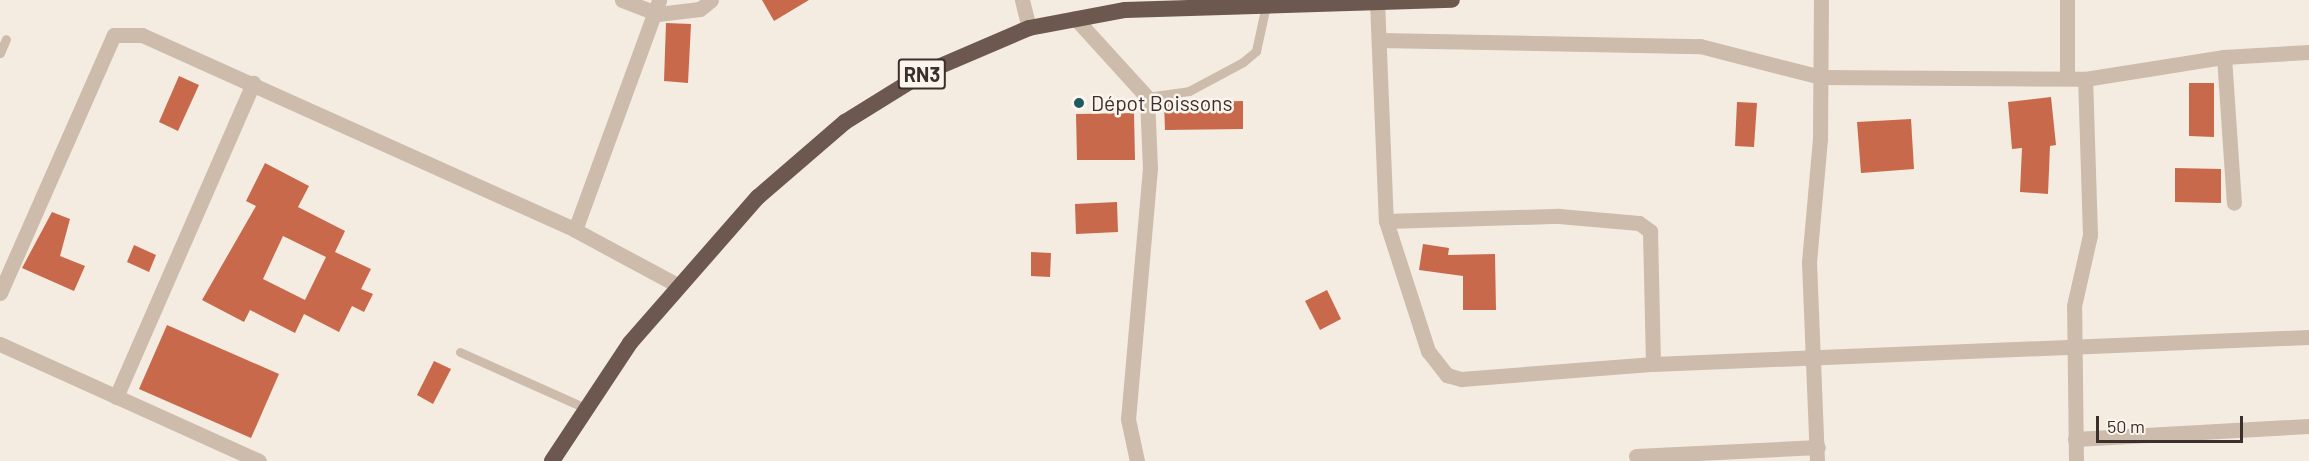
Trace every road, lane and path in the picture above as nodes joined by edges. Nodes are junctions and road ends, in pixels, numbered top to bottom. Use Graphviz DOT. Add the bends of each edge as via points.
graph roads {
  1 [pos="622,0"];
  2 [pos="711,0"];
  3 [pos="1022,0"];
  4 [pos="1452,0"];
  5 [pos="1821,0"];
  6 [pos="2067,0"];
  7 [pos="1377,1"];
  8 [pos="1266,5"];
  9 [pos="659,7"];
  10 [pos="1075,18"];
  11 [pos="1029,28"];
  12 [pos="6,39"];
  13 [pos="1379,40"];
  14 [pos="2309,52"];
  15 [pos="0,53"];
  16 [pos="2224,57"];
  17 [pos="1821,77"];
  18 [pos="2067,78"];
  19 [pos="2085,79"];
  20 [pos="253,83"];
  21 [pos="1148,97"];
  22 [pos="2234,203"];
  23 [pos="1386,221"];
  24 [pos="575,230"];
  25 [pos="679,286"];
  26 [pos="0,293"];
  27 [pos="2309,338"];
  28 [pos="0,345"];
  29 [pos="2074,350"];
  30 [pos="460,352"];
  31 [pos="1810,356"];
  32 [pos="1653,363"];
  33 [pos="116,397"];
  34 [pos="585,408"];
  35 [pos="2309,426"];
  36 [pos="2075,439"];
  37 [pos="1818,454"];
  38 [pos="1636,456"];
  39 [pos="259,461"];
  40 [pos="552,461"];
  41 [pos="1137,461"];
  42 [pos="2076,461"];
  1 -- 9 [label="street"];
  2 -- 9 [label="street" via="700,9"];
  3 -- 11 [label="street"];
  4 -- 7 [label="highway, RN3"];
  5 -- 17 [label="street"];
  6 -- 18 [label="street"];
  7 -- 8 [label="highway, RN3"];
  7 -- 13 [label="street"];
  8 -- 10 [label="highway, RN3" via="1176,6"];
  8 -- 21 [label="lane" via="1256,51 1244,62 1189,91"];
  9 -- 24 [label="street"];
  10 -- 11 [label="highway, RN3"];
  10 -- 21 [label="street"];
  11 -- 25 [label="highway, RN3" via="924,73 845,122 758,197"];
  12 -- 15 [label="lane"];
  13 -- 17 [label="street" via="1700,46"];
  13 -- 23 [label="street"];
  14 -- 16 [label="street"];
  16 -- 19 [label="street"];
  16 -- 22 [label="street"];
  17 -- 18 [label="street"];
  17 -- 31 [label="street" via="1809,262"];
  18 -- 19 [label="street"];
  19 -- 29 [label="street" via="2090,235 2074,306"];
  20 -- 24 [label="street"];
  20 -- 26 [label="street" via="142,35 114,35"];
  20 -- 33 [label="street"];
  21 -- 41 [label="street" via="1150,168 1128,418"];
  23 -- 32 [label="street" via="1428,351 1447,375 1461,379"];
  23 -- 32 [label="street" via="1559,216 1639,223 1650,231"];
  24 -- 25 [label="street"];
  25 -- 34 [label="highway, RN3"];
  27 -- 29 [label="street"];
  28 -- 33 [label="street"];
  29 -- 31 [label="street"];
  29 -- 36 [label="street"];
  30 -- 34 [label="lane"];
  31 -- 32 [label="street"];
  31 -- 37 [label="street"];
  33 -- 39 [label="street"];
  34 -- 40 [label="highway, RN3"];
  35 -- 36 [label="street"];
  36 -- 42 [label="street"];
  37 -- 38 [label="street"];
}
